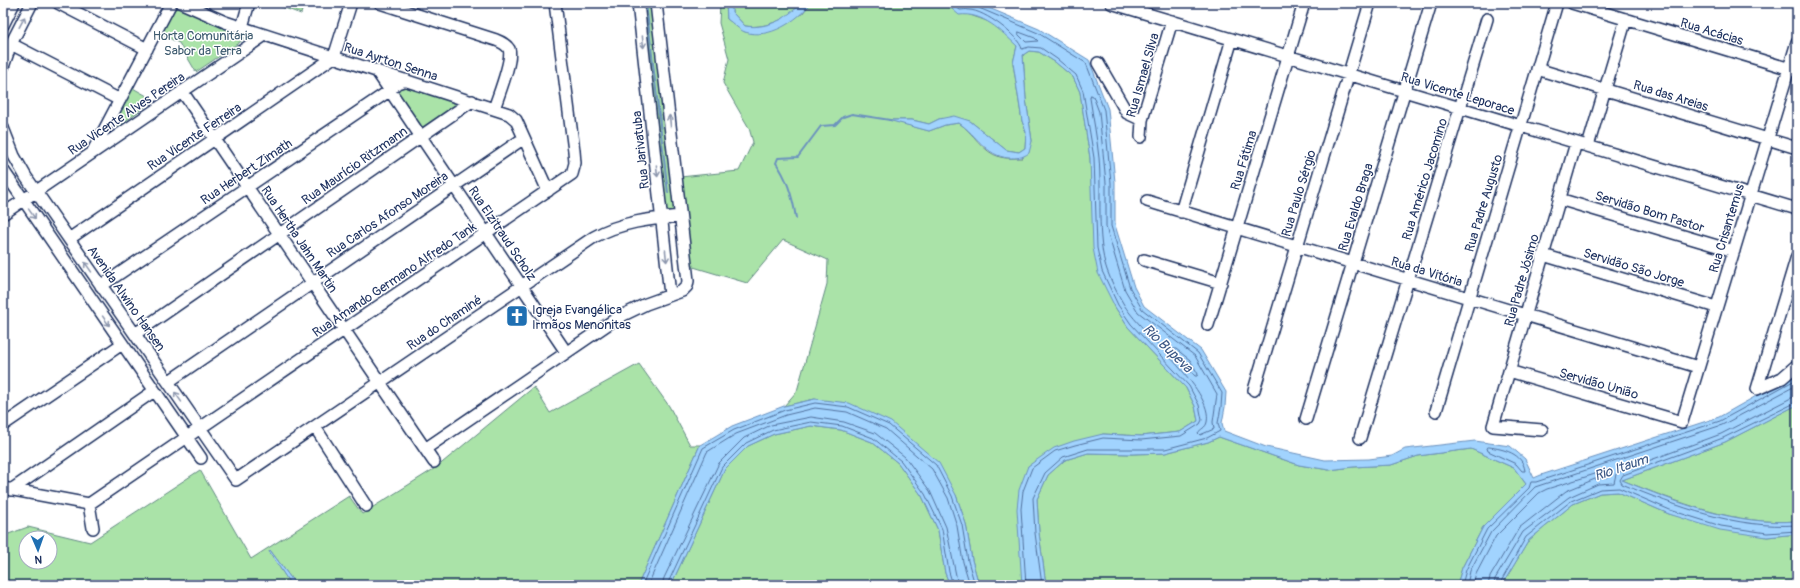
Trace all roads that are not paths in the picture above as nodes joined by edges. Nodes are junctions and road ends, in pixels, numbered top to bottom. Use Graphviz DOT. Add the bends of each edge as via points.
graph roads {
  1 [pos="14,3"];
  2 [pos="32,3"];
  3 [pos="58,3"];
  4 [pos="171,3"];
  5 [pos="182,3"];
  6 [pos="249,3"];
  7 [pos="350,3"];
  8 [pos="380,3"];
  9 [pos="555,3"];
  10 [pos="638,3"];
  11 [pos="656,3"];
  12 [pos="1111,3"];
  13 [pos="1304,3"];
  14 [pos="1370,3"];
  15 [pos="1431,3"];
  16 [pos="1557,3"];
  17 [pos="1572,3"];
  18 [pos="1486,19"];
  19 [pos="1626,19"];
  20 [pos="1172,21"];
  21 [pos="3,25"];
  22 [pos="242,27"];
  23 [pos="265,35"];
  24 [pos="1232,39"];
  25 [pos="1797,42"];
  26 [pos="11,44"];
  27 [pos="147,50"];
  28 [pos="1288,56"];
  29 [pos="334,57"];
  30 [pos="1098,63"];
  31 [pos="3,67"];
  32 [pos="1537,69"];
  33 [pos="376,70"];
  34 [pos="1793,70"];
  35 [pos="1348,74"];
  36 [pos="406,80"];
  37 [pos="1605,90"];
  38 [pos="182,91"];
  39 [pos="389,91"];
  40 [pos="1405,91"];
  41 [pos="120,100"];
  42 [pos="472,101"];
  43 [pos="1460,108"];
  44 [pos="494,109"];
  45 [pos="1142,120"];
  46 [pos="108,123"];
  47 [pos="1520,126"];
  48 [pos="3,128"];
  49 [pos="122,133"];
  50 [pos="421,137"];
  51 [pos="524,138"];
  52 [pos="1141,138"];
  53 [pos="215,139"];
  54 [pos="1767,139"];
  55 [pos="1576,143"];
  56 [pos="1588,146"];
  57 [pos="1797,148"];
  58 [pos="91,153"];
  59 [pos="3,170"];
  60 [pos="454,186"];
  61 [pos="247,187"];
  62 [pos="36,191"];
  63 [pos="548,191"];
  64 [pos="1750,195"];
  65 [pos="1559,198"];
  66 [pos="23,200"];
  67 [pos="1147,201"];
  68 [pos="1797,209"];
  69 [pos="1181,212"];
  70 [pos="3,214"];
  71 [pos="680,216"];
  72 [pos="662,218"];
  73 [pos="1237,228"];
  74 [pos="279,234"];
  75 [pos="486,234"];
  76 [pos="69,239"];
  77 [pos="1297,246"];
  78 [pos="1734,251"];
  79 [pos="1543,255"];
  80 [pos="1797,256"];
  81 [pos="1144,260"];
  82 [pos="1353,263"];
  83 [pos="1794,277"];
  84 [pos="1408,280"];
  85 [pos="312,283"];
  86 [pos="1221,283"];
  87 [pos="102,286"];
  88 [pos="522,286"];
  89 [pos="670,295"];
  90 [pos="1469,298"];
  91 [pos="1716,307"];
  92 [pos="1525,315"];
  93 [pos="1208,325"];
  94 [pos="345,330"];
  95 [pos="135,334"];
  96 [pos="122,344"];
  97 [pos="566,352"];
  98 [pos="1797,365"];
  99 [pos="1698,367"];
  100 [pos="1509,370"];
  101 [pos="168,382"];
  102 [pos="380,382"];
  103 [pos="1254,390"];
  104 [pos="154,391"];
  105 [pos="1436,412"];
  106 [pos="1306,419"];
  107 [pos="1682,422"];
  108 [pos="3,425"];
  109 [pos="315,427"];
  110 [pos="200,429"];
  111 [pos="1542,430"];
  112 [pos="187,438"];
  113 [pos="1360,438"];
  114 [pos="425,449"];
  115 [pos="201,458"];
  116 [pos="434,462"];
  117 [pos="236,480"];
  118 [pos="6,487"];
  119 [pos="89,504"];
  120 [pos="366,506"];
  121 [pos="93,528"];
  1 -- 21 [label="street"];
  26 -- 2 [label="street, one-way"];
  3 -- 27 [label="street"];
  4 -- 27 [label="street"];
  5 -- 22 [label="street, Rua Ayrton Senna"];
  6 -- 22 [label="street"];
  7 -- 29 [label="street"];
  8 -- 44 [label="street" via="506,45 510,50 509,62"];
  9 -- 63 [label="street, Rua Amando Germano Alfredo Tank" via="575,163 572,174"];
  10 -- 72 [label="street, Rua Jarivatuba, one-way"];
  71 -- 11 [label="street, one-way"];
  12 -- 20 [label="street, Rua Vicente Leporace"];
  13 -- 28 [label="street, Rua Fátima"];
  14 -- 35 [label="street, Rua Paulo Sérgio"];
  15 -- 40 [label="street, Rua Evaldo Braga"];
  16 -- 32 [label="street, Rua Padre Augusto"];
  17 -- 19 [label="street, Rua Acácias"];
  18 -- 43 [label="street, Rua Américo Jacomino"];
  19 -- 34 [label="street, Rua Acácias"];
  19 -- 37 [label="street"];
  20 -- 24 [label="street, Rua Vicente Leporace"];
  20 -- 45 [label="street, Rua Ismael Silva"];
  22 -- 23 [label="street, Rua Ayrton Senna"];
  23 -- 29 [label="street, Rua Ayrton Senna"];
  23 -- 38 [label="street, Rua Vicente Alves Pereira"];
  24 -- 28 [label="street, Rua Vicente Leporace"];
  24 -- 69 [label="street"];
  25 -- 34 [label="street, Rua Crisantemus"];
  26 -- 31 [label="street"];
  26 -- 41 [label="street"];
  27 -- 41 [label="street"];
  28 -- 35 [label="street, Rua Vicente Leporace"];
  28 -- 73 [label="street, Rua Fátima"];
  29 -- 33 [label="street, Rua Ayrton Senna"];
  29 -- 53 [label="street, Rua Vicente Ferreira"];
  30 -- 45 [label="street" via="1127,113"];
  32 -- 37 [label="street, Rua das Areias"];
  32 -- 47 [label="street, Rua Padre Augusto"];
  33 -- 36 [label="street, Rua Ayrton Senna"];
  33 -- 39 [label="street, Rua Elzitraud Scholz"];
  34 -- 54 [label="street, Rua Crisantemus"];
  35 -- 40 [label="street, Rua Vicente Leporace"];
  35 -- 77 [label="street, Rua Paulo Sérgio"];
  36 -- 39 [label="street, Rua Herbert Zimath" via="396,83"];
  36 -- 42 [label="street, Rua Ayrton Senna"];
  37 -- 54 [label="street, Rua das Areias"];
  37 -- 56 [label="street"];
  38 -- 49 [label="street, Rua Vicente Alves Pereira"];
  38 -- 53 [label="street, Rua Hertha Jahn Martin"];
  39 -- 50 [label="street, Rua Elzitraud Scholz"];
  39 -- 61 [label="street, Rua Herbert Zimath"];
  40 -- 43 [label="street, Rua Vicente Leporace"];
  40 -- 82 [label="street, Rua Evaldo Braga"];
  41 -- 46 [label="street"];
  42 -- 44 [label="street, Rua Ayrton Senna"];
  42 -- 50 [label="street, Rua Maurício Ritzmann"];
  43 -- 47 [label="street, Rua Vicente Leporace"];
  43 -- 84 [label="street, Rua Américo Jacomino"];
  44 -- 51 [label="street, Rua Ayrton Senna" via="514,116"];
  45 -- 52 [label="street, Rua Ismael Silva"];
  46 -- 49 [label="street" via="111,129"];
  46 -- 58 [label="street"];
  47 -- 55 [label="street, Rua Vicente Leporace"];
  47 -- 90 [label="street, Rua Padre Augusto"];
  48 -- 62 [label="street, Avenida Alwino Hansen" via="14,156"];
  49 -- 58 [label="street, Rua Vicente Alves Pereira"];
  50 -- 60 [label="street, Rua Elzitraud Scholz"];
  50 -- 74 [label="street, Rua Maurício Ritzmann"];
  51 -- 60 [label="street, Rua Carlos Afonso Moreira"];
  51 -- 63 [label="street, Rua Ayrton Senna"];
  53 -- 61 [label="street, Rua Hertha Jahn Martin"];
  53 -- 76 [label="street, Rua Vicente Ferreira"];
  54 -- 57 [label="street, Rua das Areias"];
  54 -- 64 [label="street, Rua Crisantemus"];
  55 -- 56 [label="street, Rua Vicente Leporace"];
  55 -- 65 [label="street, Rua Padre Jósimo"];
  56 -- 64 [label="street, Rua Vicente Leporace"];
  58 -- 62 [label="street, Rua Vicente Alves Pereira"];
  59 -- 66 [label="street"];
  60 -- 75 [label="street, Rua Elzitraud Scholz"];
  60 -- 85 [label="street, Rua Carlos Afonso Moreira"];
  61 -- 74 [label="street, Rua Hertha Jahn Martin"];
  61 -- 87 [label="street, Rua Herbert Zimath"];
  62 -- 66 [label="street, Rua Vicente Alves Pereira"];
  62 -- 76 [label="street, Avenida Alwino Hansen"];
  63 -- 75 [label="street, Rua Amando Germano Alfredo Tank"];
  64 -- 68 [label="street, Rua Vicente Leporace"];
  64 -- 78 [label="street, Rua Crisantemus"];
  65 -- 78 [label="street, Servidão Bom Pastor"];
  65 -- 79 [label="street, Rua Padre Jósimo"];
  66 -- 70 [label="street, Rua Vicente Alves Pereira"];
  66 -- 96 [label="street, one-way"];
  67 -- 69 [label="street, Rua da Vitória"];
  69 -- 73 [label="street, Rua da Vitória"];
  71 -- 72 [label="street, Rua do Chaminé"];
  71 -- 89 [label="street" via="688,281 685,289"];
  72 -- 88 [label="street, Rua do Chaminé" via="629,222 605,231"];
  72 -- 89 [label="street, Rua Jarivatuba, one-way"];
  73 -- 77 [label="street, Rua da Vitória"];
  73 -- 86 [label="street, Rua Fátima"];
  74 -- 85 [label="street, Rua Hertha Jahn Martin"];
  74 -- 95 [label="street, Rua Maurício Ritzmann"];
  75 -- 88 [label="street, Rua Elzitraud Scholz"];
  75 -- 94 [label="street, Rua Amando Germano Alfredo Tank"];
  87 -- 76 [label="street, Avenida Alwino Hansen, one-way"];
  77 -- 82 [label="street, Rua da Vitória"];
  77 -- 103 [label="street, Rua Paulo Sérgio"];
  78 -- 91 [label="street, Rua Crisantemus"];
  79 -- 91 [label="street, Servidão São Jorge"];
  79 -- 92 [label="street, Rua Padre Jósimo"];
  80 -- 83 [label="street"];
  81 -- 86 [label="street"];
  82 -- 84 [label="street, Rua da Vitória"];
  82 -- 106 [label="street, Rua Evaldo Braga"];
  83 -- 98 [label="street" via="1757,389 1782,378"];
  84 -- 90 [label="street, Rua da Vitória"];
  84 -- 113 [label="street, Rua Américo Jacomino"];
  85 -- 94 [label="street, Rua Hertha Jahn Martin"];
  85 -- 101 [label="street, Rua Carlos Afonso Moreira"];
  86 -- 93 [label="street, Rua Fátima"];
  87 -- 95 [label="street, Avenida Alwino Hansen"];
  88 -- 97 [label="street, Rua Elzitraud Scholz"];
  88 -- 102 [label="street, Rua do Chaminé"];
  89 -- 97 [label="street" via="627,312"];
  90 -- 92 [label="street, Rua da Vitória"];
  90 -- 105 [label="street, Rua Padre Augusto"];
  91 -- 99 [label="street, Rua Crisantemus"];
  92 -- 99 [label="street, Rua da Vitória"];
  92 -- 100 [label="street, Rua Padre Jósimo"];
  94 -- 102 [label="street, Rua Hertha Jahn Martin"];
  94 -- 110 [label="street, Rua Amando Germano Alfredo Tank"];
  95 -- 101 [label="street, Avenida Alwino Hansen"];
  96 -- 104 [label="street"];
  96 -- 108 [label="street"];
  97 -- 114 [label="street"];
  99 -- 107 [label="street, Rua Crisantemus"];
  100 -- 107 [label="street, Servidão União"];
  100 -- 111 [label="street, Rua Padre Jósimo" via="1493,426"];
  110 -- 101 [label="street, Avenida Alwino Hansen, one-way"];
  102 -- 109 [label="street, Rua do Chaminé"];
  102 -- 114 [label="street, Rua Hertha Jahn Martin"];
  104 -- 112 [label="street"];
  104 -- 118 [label="street"];
  109 -- 117 [label="street, Rua do Chaminé"];
  109 -- 120 [label="street"];
  110 -- 112 [label="street, Rua Amando Germano Alfredo Tank"];
  110 -- 117 [label="street, Avenida Alwino Hansen"];
  112 -- 115 [label="street"];
  112 -- 119 [label="street, Rua Amando Germano Alfredo Tank"];
  114 -- 116 [label="street, Rua Hertha Jahn Martin"];
  118 -- 119 [label="street"];
  119 -- 121 [label="street"];
}
